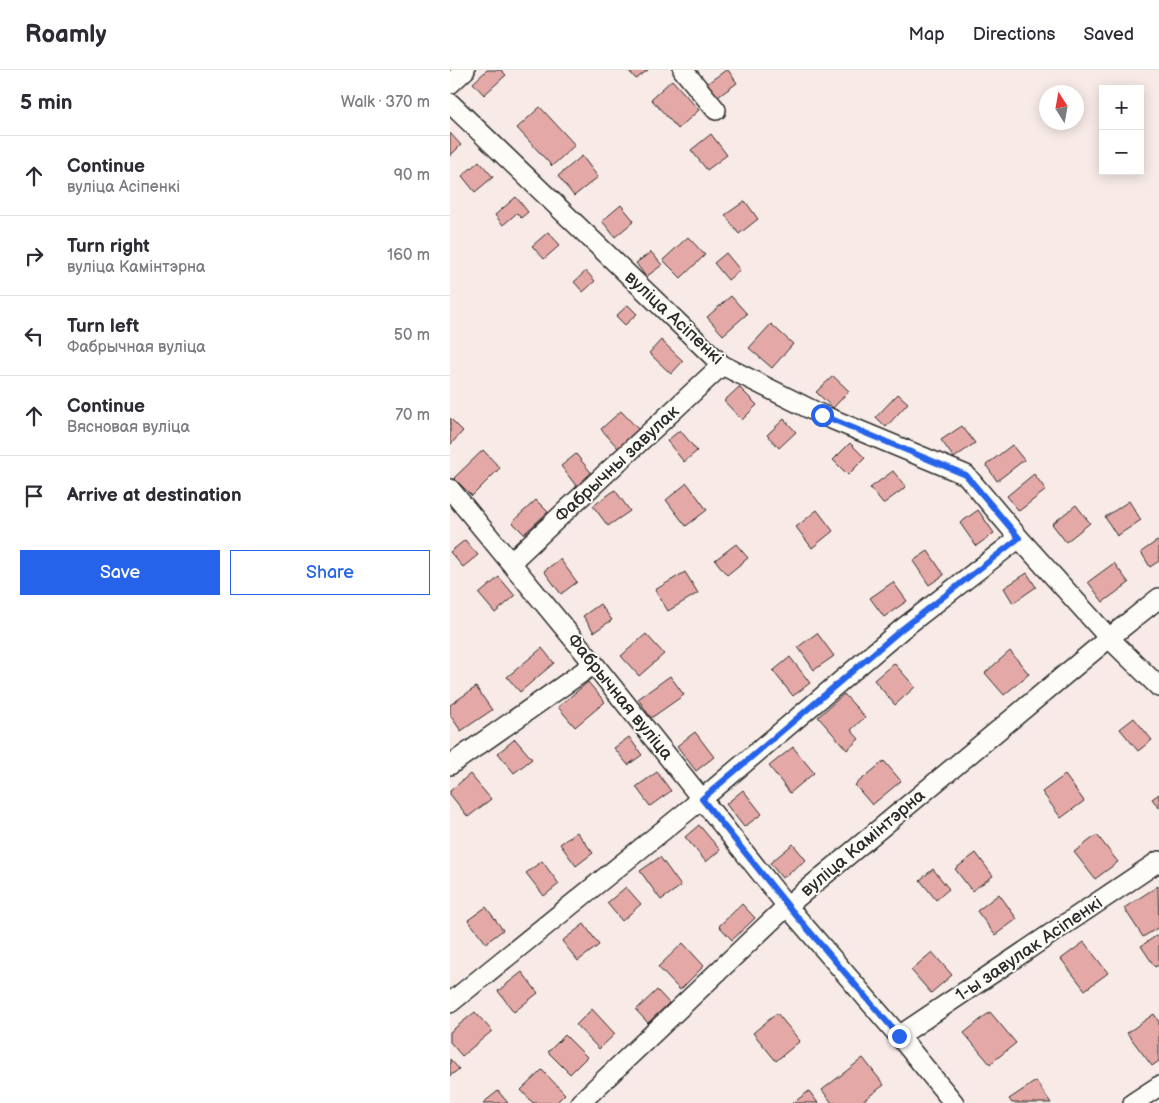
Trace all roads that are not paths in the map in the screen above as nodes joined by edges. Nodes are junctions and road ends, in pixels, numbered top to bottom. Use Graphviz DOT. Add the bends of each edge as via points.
graph roads {
  1 [pos="465,70"];
  2 [pos="683,70"];
  3 [pos="450,84"];
  4 [pos="450,102"];
  5 [pos="716,110"];
  6 [pos="722,365"];
  7 [pos="450,489"];
  8 [pos="1019,538"];
  9 [pos="511,562"];
  10 [pos="1159,598"];
  11 [pos="1109,638"];
  12 [pos="594,664"];
  13 [pos="1159,687"];
  14 [pos="450,765"];
  15 [pos="702,799"];
  16 [pos="1159,861"];
  17 [pos="788,906"];
  18 [pos="450,1002"];
  19 [pos="899,1036"];
  20 [pos="1159,1086"];
  21 [pos="580,1103"];
  22 [pos="954,1103"];
  23 [pos="1133,1103"];
  1 -- 3 [label="street"];
  2 -- 5 [label="street"];
  4 -- 6 [label="street, вуліца Асіпенкі"];
  6 -- 8 [label="street, вуліца Асіпенкі" via="822,415 966,475"];
  6 -- 9 [label="street, Фабрычны завулак"];
  7 -- 9 [label="street, Фабрычная вуліца"];
  8 -- 11 [label="street, вуліца Асіпенкі"];
  8 -- 15 [label="street" via="902,629"];
  9 -- 12 [label="street, Фабрычная вуліца"];
  10 -- 11 [label="street, вуліца Камінтэрна"];
  11 -- 13 [label="street, вуліца Асіпенкі"];
  11 -- 17 [label="street, вуліца Камінтэрна"];
  12 -- 14 [label="street"];
  12 -- 15 [label="street, Фабрычная вуліца"];
  15 -- 17 [label="street, Фабрычная вуліца"];
  15 -- 18 [label="street"];
  16 -- 19 [label="street, 1-ы завулак Асіпенкі"];
  17 -- 19 [label="street, Фабрычная вуліца"];
  17 -- 21 [label="street, вуліца Камінтэрна"];
  19 -- 22 [label="street, Фабрычная вуліца"];
  20 -- 23 [label="street"];
}
